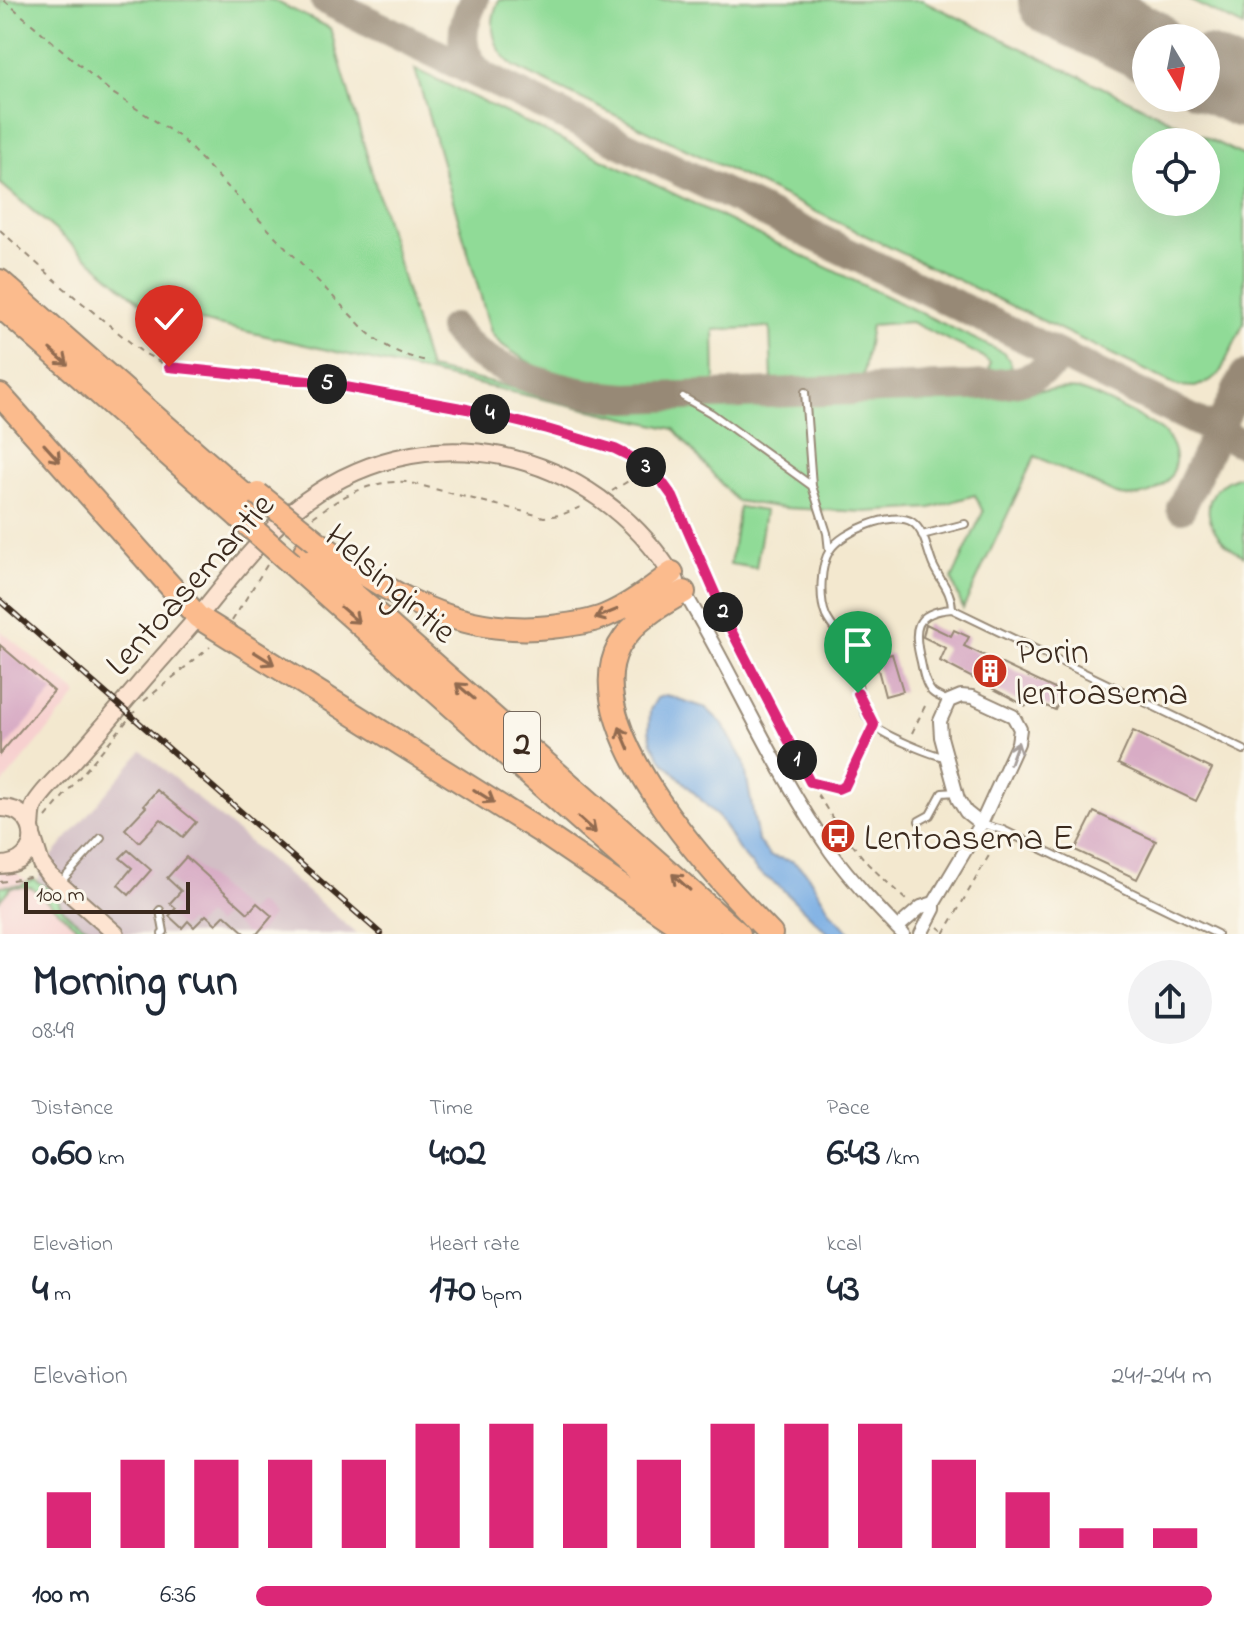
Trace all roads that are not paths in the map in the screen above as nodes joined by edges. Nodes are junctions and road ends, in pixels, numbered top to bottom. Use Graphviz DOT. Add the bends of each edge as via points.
graph roads {
  1 [pos="0,281"];
  2 [pos="0,306"];
  3 [pos="805,392"];
  4 [pos="0,395"];
  5 [pos="683,397"];
  6 [pos="812,486"];
  7 [pos="249,504"];
  8 [pos="965,524"];
  9 [pos="922,535"];
  10 [pos="829,551"];
  11 [pos="304,552"];
  12 [pos="678,583"];
  13 [pos="952,609"];
  14 [pos="198,617"];
  15 [pos="949,701"];
  16 [pos="874,725"];
  17 [pos="1244,750"];
  18 [pos="946,757"];
  19 [pos="845,786"];
  20 [pos="956,792"];
  21 [pos="33,806"];
  22 [pos="4,808"];
  23 [pos="919,821"];
  24 [pos="981,824"];
  25 [pos="36,828"];
  26 [pos="101,838"];
  27 [pos="4,865"];
  28 [pos="54,879"];
  29 [pos="934,903"];
  30 [pos="160,910"];
  31 [pos="900,931"];
  32 [pos="116,934"];
  33 [pos="162,934"];
  34 [pos="692,934"];
  35 [pos="709,934"];
  36 [pos="739,934"];
  37 [pos="771,934"];
  38 [pos="921,934"];
  39 [pos="1217,934"];
  1 -- 7 [label="highway, Helsingintie / 2"];
  2 -- 7 [label="highway, Helsingintie / 2, one-way"];
  3 -- 6 [label="lane"];
  4 -- 14 [label="highway, one-way"];
  5 -- 6 [label="lane"];
  6 -- 10 [label="lane"];
  7 -- 11 [label="highway, Helsingintie / 2, bridge"];
  7 -- 11 [label="highway, bridge"];
  8 -- 9 [label="lane"];
  9 -- 10 [label="lane" via="900,517 882,520 841,539"];
  9 -- 13 [label="lane"];
  10 -- 16 [label="lane" via="823,585 826,615 853,660 858,693"];
  12 -- 11 [label="highway, one-way" via="603,617 535,629 502,628 445,617"];
  11 -- 35 [label="highway, Helsingintie / 2, one-way"];
  36 -- 11 [label="highway, Helsingintie / 2, one-way"];
  12 -- 14 [label="main road, Lentoasemantie" via="642,534 574,480 493,453 426,453 349,476 296,509 254,547"];
  12 -- 31 [label="street, Lentoasemantie" via="831,851"];
  37 -- 12 [label="highway, one-way" via="656,799 623,738 614,708 611,681 618,648"];
  13 -- 15 [label="lane" via="930,613 915,630 926,681 933,693"];
  13 -- 17 [label="lane"];
  14 -- 21 [label="main road, Lentoasemantie"];
  14 -- 34 [label="highway, one-way" via="543,833"];
  15 -- 18 [label="street" via="940,721"];
  24 -- 15 [label="street, one-way" via="1012,760 1020,729 1013,716 972,697"];
  16 -- 18 [label="lane"];
  16 -- 19 [label="lane"];
  18 -- 20 [label="street"];
  20 -- 23 [label="lane" via="942,793 930,815"];
  20 -- 24 [label="street" via="966,812"];
  21 -- 22 [label="main road"];
  21 -- 25 [label="main road"];
  22 -- 25 [label="main road"];
  24 -- 29 [label="street"];
  24 -- 39 [label="lane"];
  25 -- 27 [label="main road" via="25,857"];
  25 -- 28 [label="main road" via="41,864"];
  26 -- 28 [label="lane"];
  27 -- 28 [label="main road"];
  28 -- 32 [label="main road"];
  29 -- 31 [label="street" via="916,910"];
  29 -- 38 [label="street"];
  30 -- 33 [label="lane"];
}
